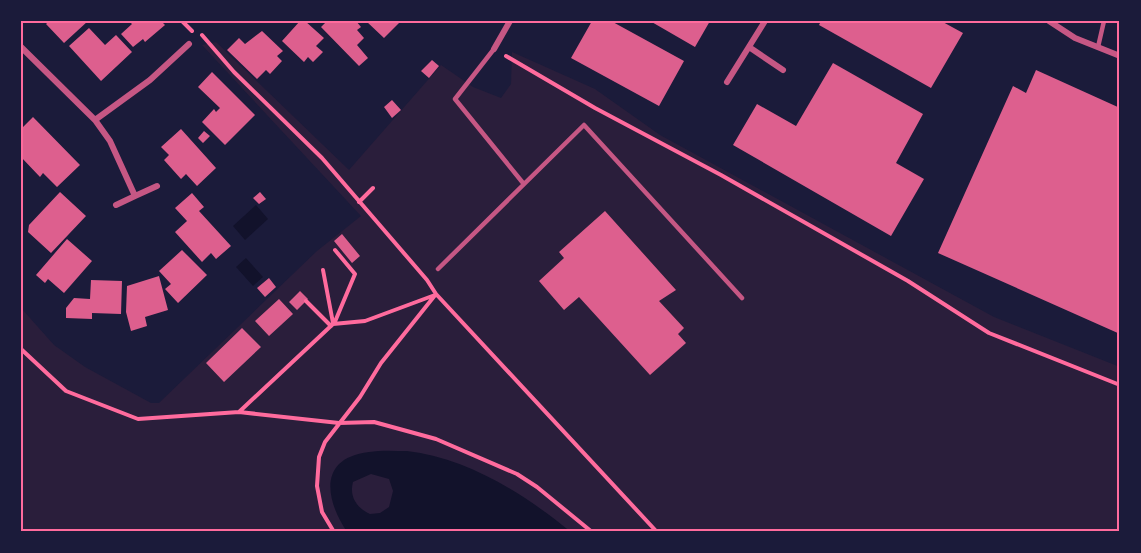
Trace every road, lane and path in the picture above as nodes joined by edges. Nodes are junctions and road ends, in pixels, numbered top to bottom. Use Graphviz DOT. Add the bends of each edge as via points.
graph roads {
  1 [pos="182,21"];
  2 [pos="510,21"];
  3 [pos="765,21"];
  4 [pos="1049,21"];
  5 [pos="1104,21"];
  6 [pos="189,44"];
  7 [pos="21,47"];
  8 [pos="749,47"];
  9 [pos="1098,47"];
  10 [pos="494,49"];
  11 [pos="1120,56"];
  12 [pos="783,69"];
  13 [pos="727,82"];
  14 [pos="94,120"];
  15 [pos="523,183"];
  16 [pos="158,186"];
  17 [pos="373,188"];
  18 [pos="135,196"];
  19 [pos="359,202"];
  20 [pos="116,205"];
  21 [pos="335,250"];
  22 [pos="438,269"];
  23 [pos="323,270"];
  24 [pos="436,294"];
  25 [pos="742,298"];
  26 [pos="306,301"];
  27 [pos="332,325"];
  28 [pos="21,349"];
  29 [pos="1120,385"];
  30 [pos="239,412"];
  31 [pos="339,423"];
  32 [pos="334,532"];
  33 [pos="592,532"];
  34 [pos="657,532"];
  1 -- 19 [label="path" via="202,35 322,158"];
  2 -- 10 [label="street"];
  3 -- 8 [label="street"];
  4 -- 9 [label="street"];
  5 -- 9 [label="lane"];
  6 -- 14 [label="street" via="150,80"];
  7 -- 14 [label="street"];
  8 -- 12 [label="street"];
  8 -- 13 [label="street"];
  9 -- 11 [label="street"];
  10 -- 15 [label="lane" via="455,99"];
  10 -- 29 [label="path" via="898,276 989,333"];
  14 -- 18 [label="street" via="110,141"];
  15 -- 22 [label="lane"];
  15 -- 25 [label="lane" via="584,125"];
  16 -- 18 [label="street"];
  17 -- 19 [label="path"];
  18 -- 20 [label="street"];
  19 -- 24 [label="path"];
  21 -- 27 [label="path" via="355,274"];
  23 -- 27 [label="path"];
  24 -- 27 [label="path" via="365,321"];
  24 -- 31 [label="path"];
  24 -- 34 [label="path"];
  26 -- 27 [label="path"];
  27 -- 30 [label="path"];
  28 -- 30 [label="path" via="66,391 138,419"];
  30 -- 31 [label="path"];
  31 -- 32 [label="path" via="325,441 317,472 322,512"];
  31 -- 33 [label="path" via="374,422 436,439 491,461 537,487"];
}
